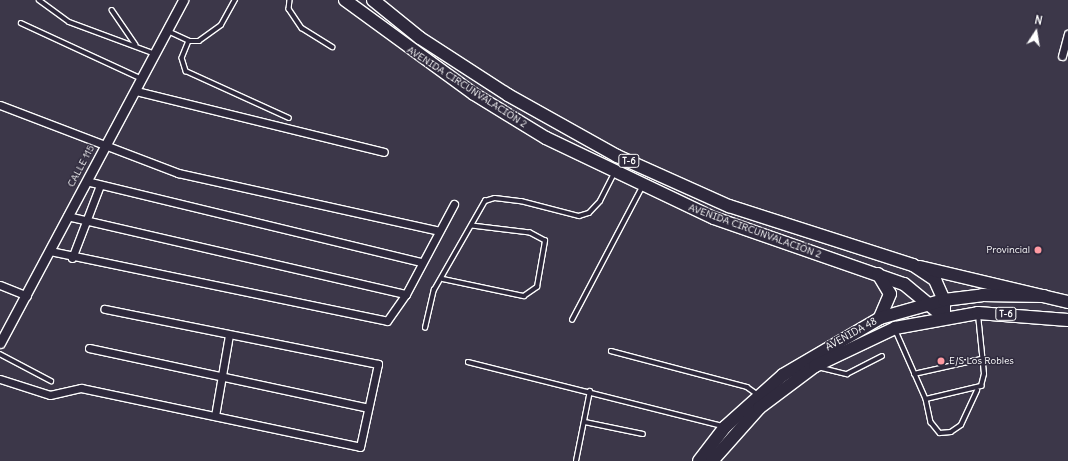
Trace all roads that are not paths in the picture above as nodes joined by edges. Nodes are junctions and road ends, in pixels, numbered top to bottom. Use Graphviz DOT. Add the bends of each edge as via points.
graph roads {
  1 [pos="39,0"];
  2 [pos="183,0"];
  3 [pos="235,0"];
  4 [pos="290,0"];
  5 [pos="345,0"];
  6 [pos="373,0"];
  7 [pos="112,10"];
  8 [pos="21,23"];
  9 [pos="167,30"];
  10 [pos="1068,37"];
  11 [pos="188,41"];
  12 [pos="136,45"];
  13 [pos="333,47"];
  14 [pos="155,54"];
  15 [pos="1062,56"];
  16 [pos="142,80"];
  17 [pos="136,91"];
  18 [pos="0,105"];
  19 [pos="289,118"];
  20 [pos="105,145"];
  21 [pos="384,152"];
  22 [pos="614,173"];
  23 [pos="86,181"];
  24 [pos="100,185"];
  25 [pos="642,187"];
  26 [pos="454,204"];
  27 [pos="68,216"];
  28 [pos="86,223"];
  29 [pos="472,226"];
  30 [pos="439,231"];
  31 [pos="50,251"];
  32 [pos="72,258"];
  33 [pos="421,262"];
  34 [pos="913,265"];
  35 [pos="877,273"];
  36 [pos="443,279"];
  37 [pos="0,285"];
  38 [pos="406,294"];
  39 [pos="26,296"];
  40 [pos="1044,296"];
  41 [pos="944,300"];
  42 [pos="1068,302"];
  43 [pos="926,303"];
  44 [pos="104,309"];
  45 [pos="978,313"];
  46 [pos="944,317"];
  47 [pos="880,318"];
  48 [pos="572,320"];
  49 [pos="1068,320"];
  50 [pos="424,328"];
  51 [pos="894,328"];
  52 [pos="229,335"];
  53 [pos="0,343"];
  54 [pos="89,348"];
  55 [pos="611,351"];
  56 [pos="0,354"];
  57 [pos="882,356"];
  58 [pos="981,359"];
  59 [pos="468,362"];
  60 [pos="815,366"];
  61 [pos="914,374"];
  62 [pos="223,375"];
  63 [pos="0,379"];
  64 [pos="51,381"];
  65 [pos="976,390"];
  66 [pos="590,391"];
  67 [pos="758,395"];
  68 [pos="926,399"];
  69 [pos="368,408"];
  70 [pos="215,416"];
  71 [pos="585,422"];
  72 [pos="725,427"];
  73 [pos="643,434"];
  74 [pos="576,461"];
  75 [pos="699,461"];
  76 [pos="712,461"];
  1 -- 12 [label="lane" via="69,22"];
  2 -- 9 [label="street, CALLE 115"];
  3 -- 11 [label="lane" via="221,25 199,41"];
  4 -- 13 [label="lane" via="289,9 302,28"];
  5 -- 22 [label="highway, AVENIDA CIRCUNVALACIÓN 2 / T-6" via="474,94"];
  6 -- 34 [label="highway, AVENIDA CIRCUNVALACIÓN 2 / T-6" via="420,38 508,95 617,156 729,206"];
  7 -- 12 [label="lane"];
  8 -- 16 [label="lane"];
  9 -- 11 [label="lane"];
  9 -- 14 [label="street, CALLE 115"];
  10 -- 15 [label="street"];
  11 -- 19 [label="lane" via="182,58 186,71"];
  12 -- 14 [label="lane"];
  14 -- 16 [label="street, CALLE 115"];
  16 -- 17 [label="street, CALLE 115"];
  17 -- 20 [label="street, CALLE 115"];
  17 -- 21 [label="street"];
  18 -- 20 [label="street"];
  20 -- 23 [label="street, CALLE 115"];
  20 -- 30 [label="street" via="178,173"];
  22 -- 25 [label="highway, AVENIDA CIRCUNVALACIÓN 2 / T-6"];
  22 -- 29 [label="lane" via="600,201 589,213 579,216 495,198 485,201"];
  23 -- 24 [label="street"];
  23 -- 27 [label="street, CALLE 115"];
  24 -- 28 [label="street"];
  24 -- 33 [label="street"];
  25 -- 35 [label="highway, AVENIDA CIRCUNVALACIÓN 2 / T-6" via="714,218"];
  25 -- 48 [label="lane"];
  26 -- 30 [label="street"];
  27 -- 28 [label="street"];
  27 -- 31 [label="street, CALLE 115"];
  28 -- 32 [label="street"];
  28 -- 38 [label="street"];
  29 -- 36 [label="lane"];
  29 -- 36 [label="lane" via="530,233 545,241 537,287 524,296"];
  30 -- 33 [label="street"];
  31 -- 32 [label="street"];
  31 -- 39 [label="street, CALLE 115"];
  32 -- 38 [label="street" via="387,321"];
  33 -- 38 [label="street"];
  34 -- 40 [label="highway"];
  34 -- 41 [label="highway, AVENIDA CIRCUNVALACIÓN 2 / T-6" via="935,280"];
  35 -- 43 [label="highway, AVENIDA CIRCUNVALACIÓN 2 / T-6" via="904,284"];
  35 -- 47 [label="highway" via="890,294"];
  36 -- 50 [label="lane" via="434,290"];
  37 -- 39 [label="street"];
  39 -- 53 [label="street, CALLE 115"];
  40 -- 41 [label="highway, AVENIDA 48 / T-6" via="982,296"];
  40 -- 42 [label="highway, T-6"];
  41 -- 43 [label="highway, AVENIDA 48 / T-6"];
  41 -- 46 [label="highway, AVENIDA CIRCUNVALACIÓN 2 / T-6"];
  43 -- 46 [label="highway, AVENIDA CIRCUNVALACIÓN 2 / T-6"];
  43 -- 47 [label="highway, AVENIDA 48 / T-6"];
  44 -- 52 [label="street"];
  45 -- 46 [label="highway, T-6"];
  45 -- 49 [label="highway, T-6"];
  45 -- 58 [label="lane"];
  46 -- 51 [label="highway, AVENIDA 48 / T-6"];
  47 -- 67 [label="highway, AVENIDA 48 / T-6" via="830,345"];
  51 -- 60 [label="highway, AVENIDA 48 / T-6"];
  51 -- 61 [label="lane"];
  52 -- 62 [label="street"];
  52 -- 69 [label="street" via="378,364"];
  54 -- 62 [label="street"];
  55 -- 67 [label="lane" via="747,387"];
  56 -- 64 [label="lane"];
  57 -- 60 [label="lane" via="847,374"];
  58 -- 61 [label="lane"];
  58 -- 65 [label="lane" via="984,374"];
  59 -- 66 [label="lane"];
  60 -- 76 [label="highway, AVENIDA 48 / T-6" via="759,408"];
  61 -- 68 [label="lane"];
  62 -- 69 [label="street"];
  62 -- 70 [label="street"];
  63 -- 70 [label="street" via="50,395 82,388"];
  65 -- 68 [label="lane"];
  65 -- 68 [label="lane" via="961,426 951,432 940,433 931,422"];
  66 -- 71 [label="lane"];
  66 -- 72 [label="lane"];
  67 -- 72 [label="highway, AVENIDA 48 / T-6"];
  69 -- 70 [label="street" via="360,447"];
  71 -- 73 [label="lane"];
  71 -- 74 [label="lane"];
  72 -- 75 [label="highway, AVENIDA 48 / T-6"];
}
